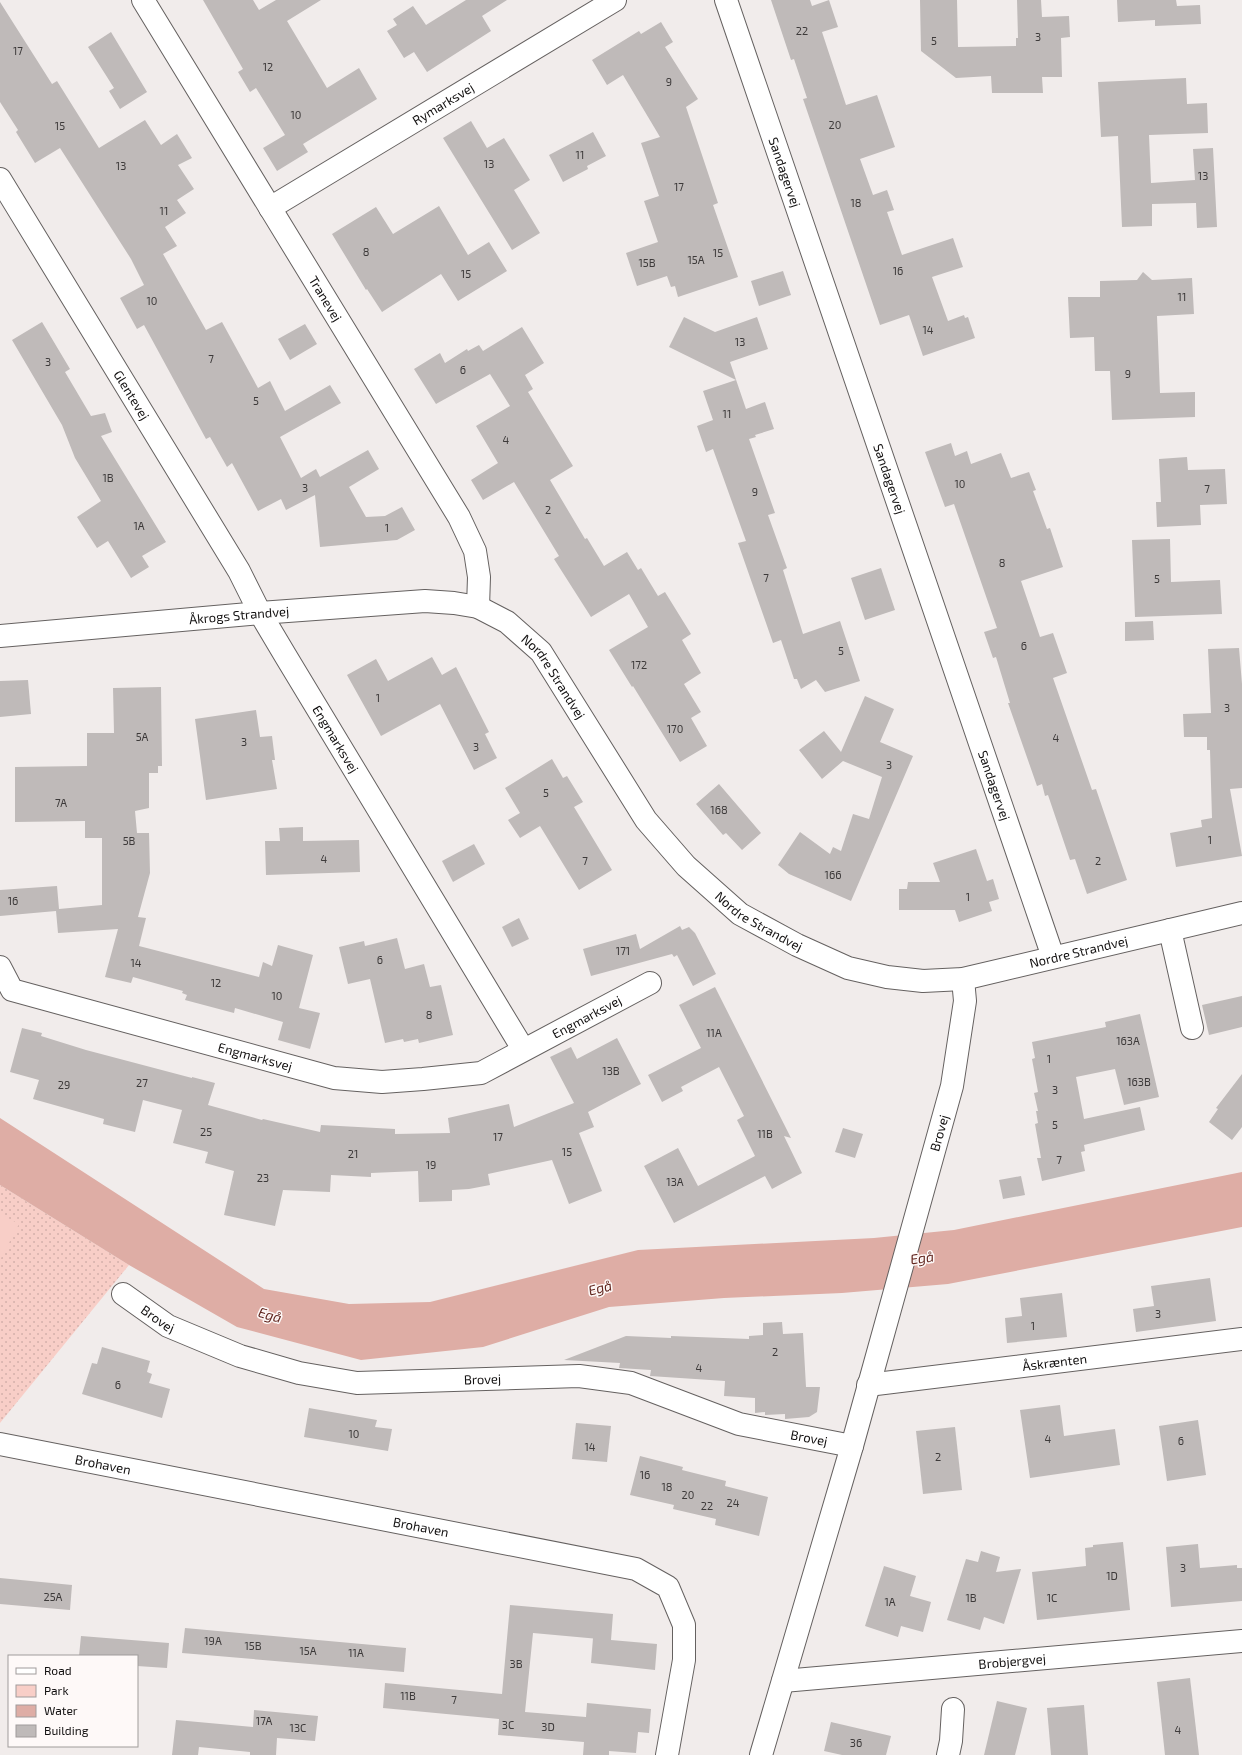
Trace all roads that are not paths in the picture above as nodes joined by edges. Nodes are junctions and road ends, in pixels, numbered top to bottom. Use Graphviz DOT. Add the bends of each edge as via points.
graph roads {
  1 [pos="143,0"];
  2 [pos="615,0"];
  3 [pos="726,0"];
  4 [pos="0,179"];
  5 [pos="270,208"];
  6 [pos="478,607"];
  7 [pos="260,613"];
  8 [pos="0,636"];
  9 [pos="1242,913"];
  10 [pos="1170,930"];
  11 [pos="1053,957"];
  12 [pos="0,967"];
  13 [pos="963,978"];
  14 [pos="650,983"];
  15 [pos="1192,1028"];
  16 [pos="523,1049"];
  17 [pos="123,1294"];
  18 [pos="1242,1339"];
  19 [pos="868,1385"];
  20 [pos="0,1444"];
  21 [pos="852,1446"];
  22 [pos="1242,1641"];
  23 [pos="1242,1645"];
  24 [pos="782,1681"];
  25 [pos="953,1709"];
  26 [pos="667,1755"];
  27 [pos="761,1755"];
  28 [pos="948,1755"];
  1 -- 5 [label="street, Tranevej"];
  2 -- 5 [label="street, Rymarksvej"];
  3 -- 11 [label="street, Sandagervej"];
  4 -- 7 [label="street, Glentevej" via="239,571"];
  5 -- 6 [label="street, Tranevej" via="459,517 475,551 479,577"];
  6 -- 7 [label="street, Åkrogs Strandvej" via="425,601"];
  6 -- 13 [label="street, Nordre Strandvej" via="507,622 541,652 646,820 686,866 740,914 797,945 848,968 887,977 923,981"];
  7 -- 8 [label="street, Åkrogs Strandvej"];
  7 -- 16 [label="street, Engmarksvej"];
  9 -- 10 [label="street, Nordre Strandvej"];
  10 -- 11 [label="street, Nordre Strandvej"];
  10 -- 15 [label="street"];
  11 -- 13 [label="street, Nordre Strandvej"];
  12 -- 16 [label="street, Engmarksvej" via="12,990 334,1078 382,1082 480,1073"];
  13 -- 19 [label="street, Brovej" via="965,1001 952,1086"];
  14 -- 16 [label="street, Engmarksvej"];
  17 -- 21 [label="street, Brovej" via="168,1326 240,1356 299,1373 357,1383 579,1376 631,1383 739,1424"];
  18 -- 19 [label="street, Åskrænten"];
  19 -- 21 [label="street, Brovej"];
  20 -- 26 [label="street, Brohaven" via="636,1569 668,1587 684,1625 684,1660"];
  21 -- 24 [label="street, Brovej"];
  22 -- 23 [label="street"];
  22 -- 24 [label="street, Brobjergvej"];
  24 -- 27 [label="street, Brovej"];
  25 -- 28 [label="street"];
}
